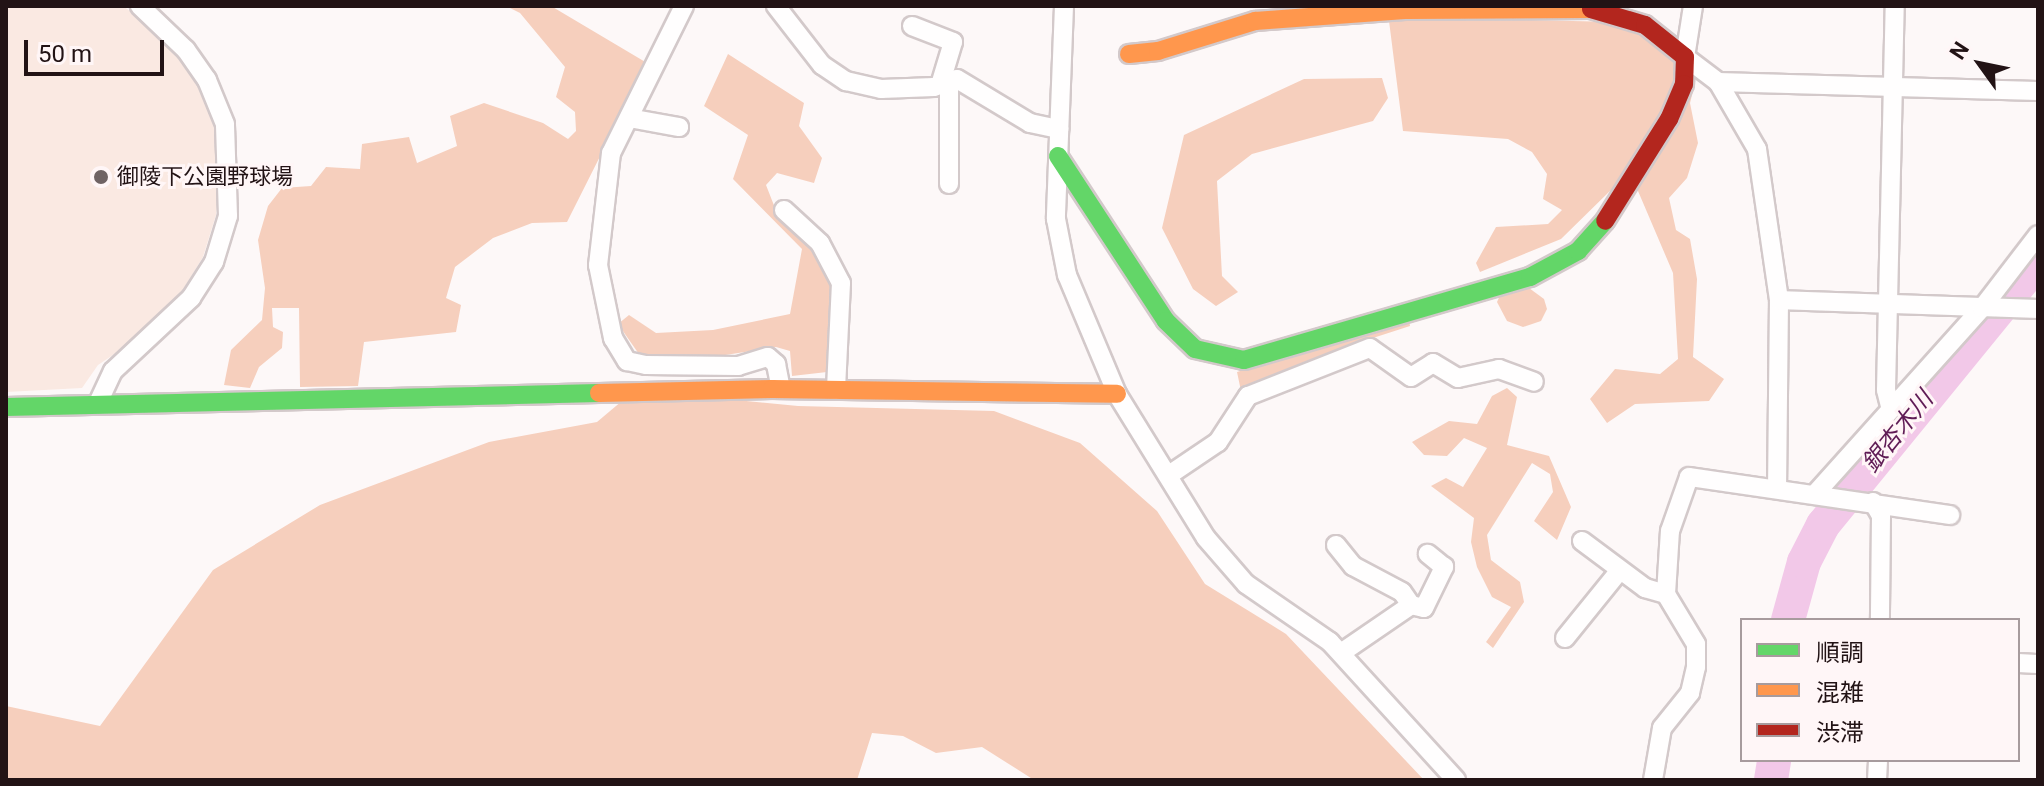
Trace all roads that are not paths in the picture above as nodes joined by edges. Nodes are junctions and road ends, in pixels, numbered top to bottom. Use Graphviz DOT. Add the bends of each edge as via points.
graph roads {
  1 [pos="140,6"];
  2 [pos="684,6"];
  3 [pos="776,6"];
  4 [pos="1064,6"];
  5 [pos="1693,6"];
  6 [pos="1895,6"];
  7 [pos="1449,8"];
  8 [pos="1351,10"];
  9 [pos="1273,13"];
  10 [pos="912,26"];
  11 [pos="1129,54"];
  12 [pos="1685,57"];
  13 [pos="1718,82"];
  14 [pos="944,84"];
  15 [pos="1892,86"];
  16 [pos="2038,91"];
  17 [pos="629,118"];
  18 [pos="679,127"];
  19 [pos="1059,129"];
  20 [pos="1058,156"];
  21 [pos="949,184"];
  22 [pos="784,210"];
  23 [pos="2038,235"];
  24 [pos="1779,300"];
  25 [pos="1890,304"];
  26 [pos="1987,308"];
  27 [pos="2035,308"];
  28 [pos="1534,382"];
  29 [pos="781,389"];
  30 [pos="836,390"];
  31 [pos="1117,394"];
  32 [pos="98,403"];
  33 [pos="1890,406"];
  34 [pos="6,407"];
  35 [pos="1169,475"];
  36 [pos="1777,488"];
  37 [pos="1819,494"];
  38 [pos="1866,501"];
  39 [pos="1950,515"];
  40 [pos="1582,541"];
  41 [pos="1336,545"];
  42 [pos="1428,554"];
  43 [pos="1620,570"];
  44 [pos="1666,594"];
  45 [pos="1411,605"];
  46 [pos="1880,618"];
  47 [pos="1565,638"];
  48 [pos="1341,653"];
  49 [pos="1456,780"];
  50 [pos="1653,780"];
  1 -- 32 [label="street" via="186,50 207,80 225,124 228,216 214,262 191,298 113,371"];
  2 -- 17 [label="street"];
  3 -- 14 [label="street" via="822,65 846,81 881,89"];
  4 -- 19 [label="street"];
  5 -- 12 [label="street"];
  6 -- 15 [label="street"];
  7 -- 8 [label="street"];
  7 -- 12 [label="street" via="1589,8 1619,14 1645,25"];
  8 -- 9 [label="street"];
  9 -- 11 [label="street"];
  10 -- 14 [label="street" via="953,42"];
  12 -- 13 [label="street"];
  12 -- 20 [label="street" via="1684,84 1669,119 1608,217 1578,251 1530,277 1244,360 1195,349 1166,321"];
  13 -- 15 [label="street"];
  13 -- 24 [label="street" via="1757,149"];
  14 -- 19 [label="street" via="957,79 1030,123"];
  14 -- 21 [label="street"];
  15 -- 16 [label="street"];
  15 -- 25 [label="street"];
  17 -- 18 [label="street"];
  17 -- 29 [label="street" via="611,153 598,265 617,349 627,361 646,365 738,366 768,357 776,364"];
  19 -- 20 [label="street"];
  20 -- 31 [label="street" via="1056,219 1067,275"];
  22 -- 30 [label="street" via="820,243 841,283"];
  23 -- 26 [label="street"];
  24 -- 25 [label="street"];
  24 -- 36 [label="street"];
  25 -- 26 [label="street"];
  25 -- 33 [label="street"];
  26 -- 27 [label="street"];
  26 -- 33 [label="street"];
  28 -- 35 [label="street" via="1499,369 1458,378 1433,363 1411,377 1370,348 1248,396 1218,442"];
  29 -- 30 [label="street"];
  29 -- 32 [label="street"];
  30 -- 31 [label="street"];
  31 -- 35 [label="street"];
  32 -- 34 [label="street"];
  33 -- 37 [label="street"];
  35 -- 48 [label="street" via="1206,538 1246,584"];
  36 -- 37 [label="street"];
  36 -- 44 [label="street" via="1689,477 1670,531"];
  37 -- 38 [label="street"];
  38 -- 39 [label="street"];
  38 -- 46 [label="street" via="1881,516"];
  40 -- 43 [label="street"];
  41 -- 45 [label="street" via="1353,566 1402,592"];
  42 -- 45 [label="street" via="1444,567 1424,608"];
  43 -- 44 [label="street" via="1645,588"];
  43 -- 47 [label="street"];
  44 -- 50 [label="street" via="1696,644 1696,667 1690,693 1662,728"];
  45 -- 48 [label="street"];
  48 -- 49 [label="street"];
}
